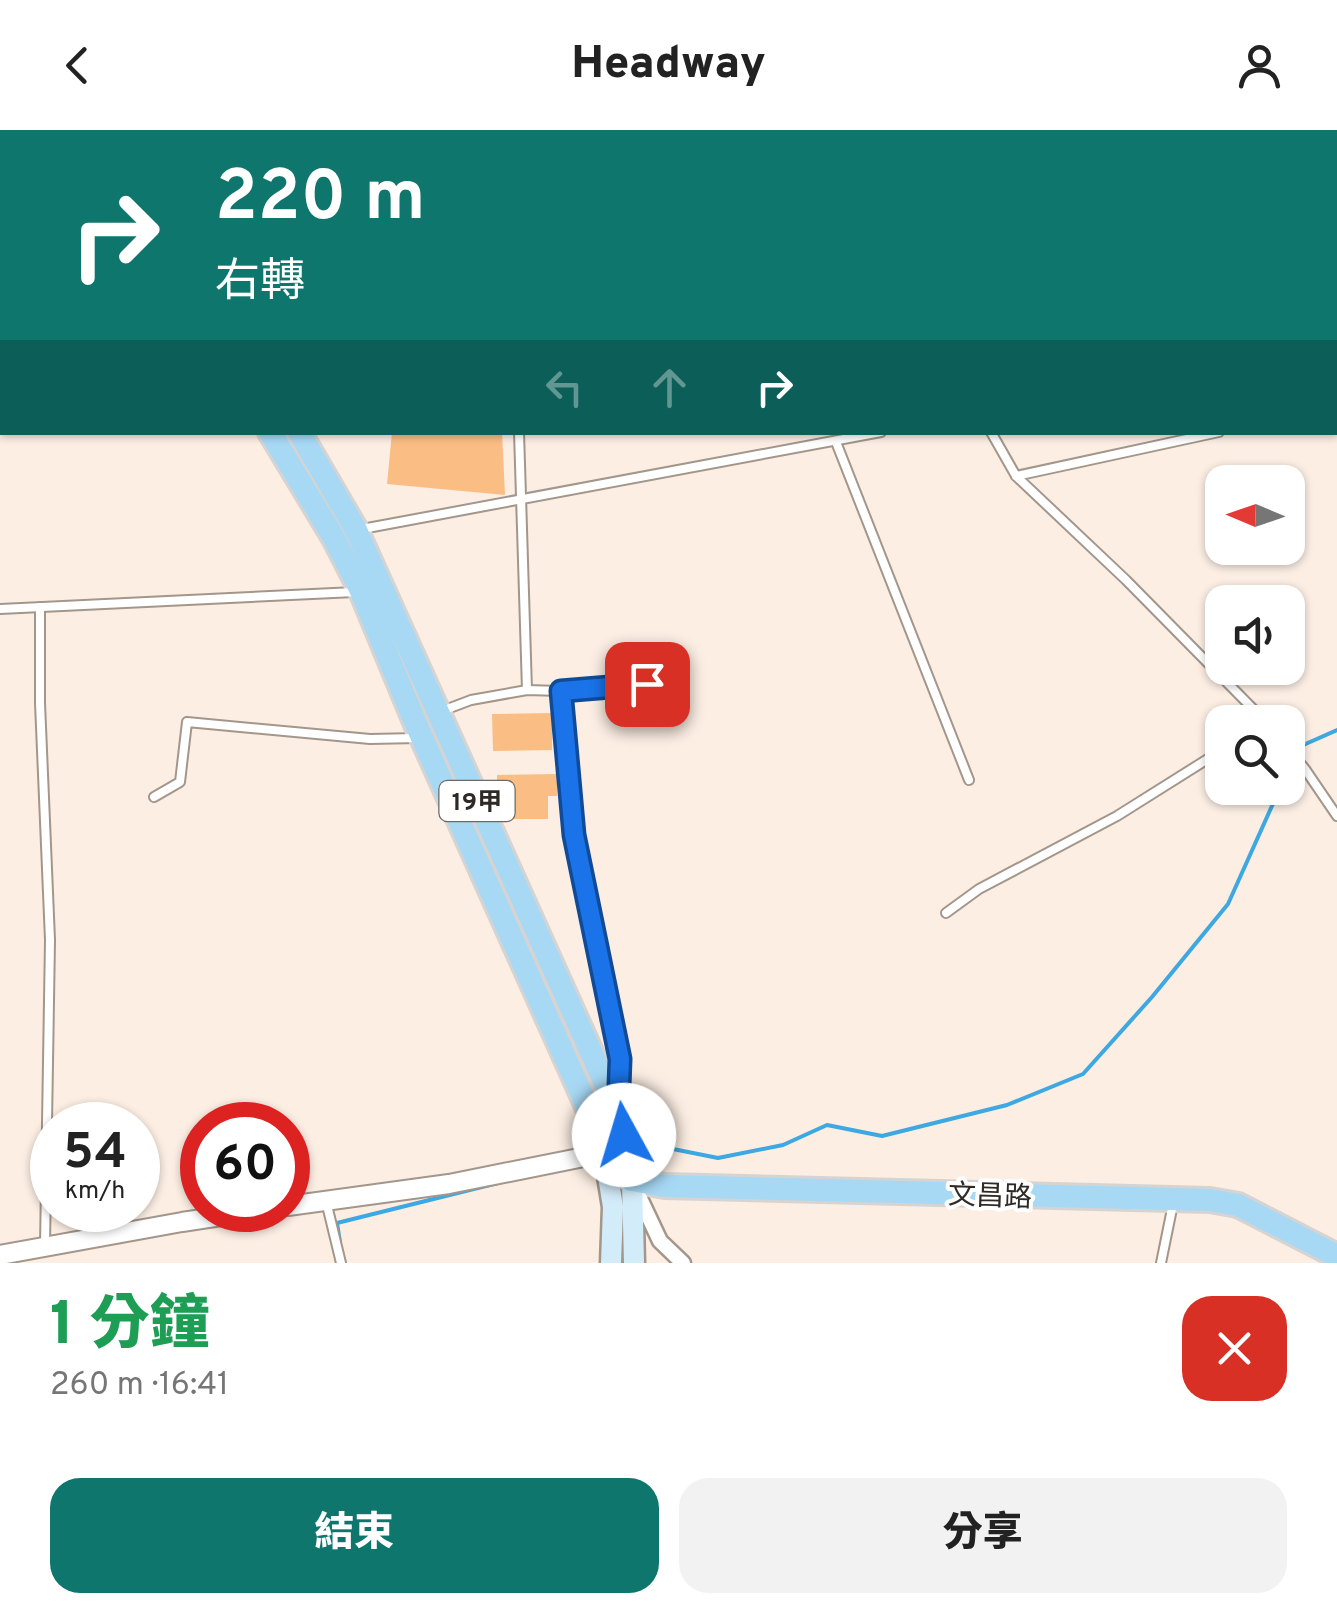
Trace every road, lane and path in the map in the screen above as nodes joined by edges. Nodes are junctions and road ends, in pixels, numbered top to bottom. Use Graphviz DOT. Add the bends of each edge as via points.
graph roads {
  1 [pos="272,435"];
  2 [pos="300,435"];
  3 [pos="519,435"];
  4 [pos="868,435"];
  5 [pos="994,435"];
  6 [pos="1205,435"];
  7 [pos="836,442"];
  8 [pos="1016,476"];
  9 [pos="521,500"];
  10 [pos="345,534"];
  11 [pos="361,592"];
  12 [pos="40,607"];
  13 [pos="0,609"];
  14 [pos="647,684"];
  15 [pos="527,690"];
  16 [pos="561,691"];
  17 [pos="1249,705"];
  18 [pos="425,724"];
  19 [pos="1205,761"];
  20 [pos="1305,769"];
  21 [pos="969,780"];
  22 [pos="154,797"];
  23 [pos="1336,814"];
  24 [pos="946,913"];
  25 [pos="618,1112"];
  26 [pos="605,1158"];
  27 [pos="632,1180"];
  28 [pos="326,1200"];
  29 [pos="1174,1200"];
  30 [pos="310,1203"];
  31 [pos="180,1224"];
  32 [pos="45,1246"];
  33 [pos="0,1255"];
  34 [pos="1337,1256"];
  35 [pos="340,1263"];
  36 [pos="611,1263"];
  37 [pos="634,1263"];
  38 [pos="684,1263"];
  39 [pos="1161,1263"];
  1 -- 10 [label="main road, 19甲"];
  2 -- 10 [label="main road, 19甲"];
  3 -- 9 [label="lane"];
  4 -- 7 [label="lane"];
  5 -- 8 [label="lane"];
  6 -- 8 [label="lane"];
  7 -- 9 [label="lane"];
  7 -- 21 [label="lane"];
  8 -- 17 [label="lane"];
  9 -- 10 [label="lane"];
  9 -- 15 [label="lane"];
  10 -- 11 [label="main road, 19甲"];
  10 -- 18 [label="main road, 19甲"];
  11 -- 12 [label="lane"];
  11 -- 18 [label="main road, 19甲"];
  12 -- 13 [label="lane"];
  12 -- 32 [label="lane" via="50,940"];
  14 -- 16 [label="lane"];
  15 -- 16 [label="lane"];
  15 -- 18 [label="lane" via="472,700"];
  16 -- 25 [label="lane" via="574,835 620,1059"];
  18 -- 22 [label="lane" via="370,738 187,722 180,782"];
  18 -- 25 [label="main road, 19甲"];
  18 -- 26 [label="main road, 19甲"];
  19 -- 24 [label="lane"];
  20 -- 23 [label="lane"];
  25 -- 27 [label="main road, 19甲"];
  26 -- 27 [label="main road"];
  26 -- 28 [label="street"];
  26 -- 36 [label="main road"];
  27 -- 29 [label="main road, 文昌路"];
  27 -- 37 [label="main road"];
  27 -- 38 [label="street" via="660,1241"];
  28 -- 30 [label="street"];
  28 -- 35 [label="lane"];
  29 -- 34 [label="main road, 文昌路" via="1238,1205"];
  29 -- 39 [label="lane"];
  31 -- 32 [label="street"];
  32 -- 33 [label="street"];
}
